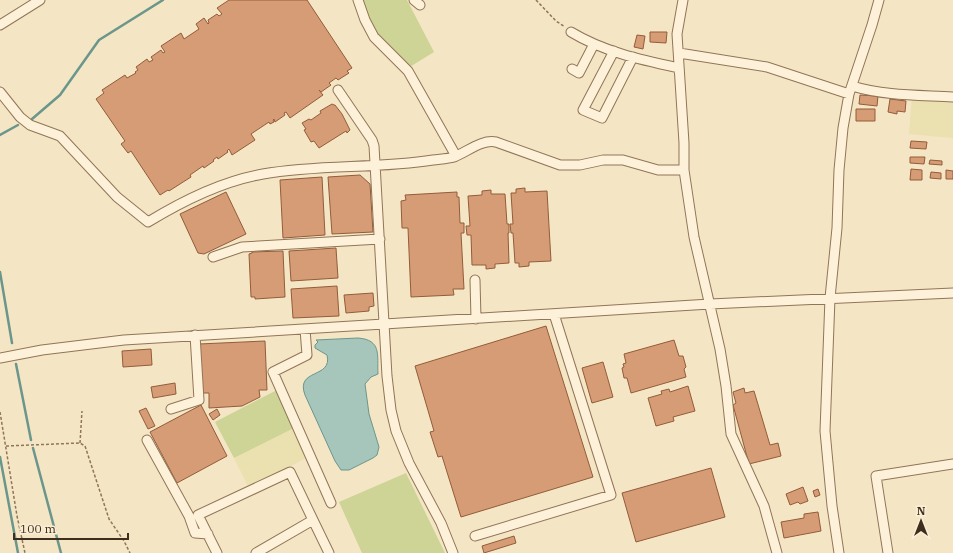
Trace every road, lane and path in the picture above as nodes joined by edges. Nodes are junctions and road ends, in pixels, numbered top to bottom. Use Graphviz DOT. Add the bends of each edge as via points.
graph roads {
  1 [pos="40,0"];
  2 [pos="358,0"];
  3 [pos="536,0"];
  4 [pos="683,0"];
  5 [pos="879,0"];
  6 [pos="0,25"];
  7 [pos="571,32"];
  8 [pos="594,44"];
  9 [pos="614,51"];
  10 [pos="679,53"];
  11 [pos="633,57"];
  12 [pos="679,68"];
  13 [pos="572,69"];
  14 [pos="338,90"];
  15 [pos="850,90"];
  16 [pos="0,92"];
  17 [pos="953,97"];
  18 [pos="456,156"];
  19 [pos="376,166"];
  20 [pos="684,170"];
  21 [pos="380,239"];
  22 [pos="213,257"];
  23 [pos="475,280"];
  24 [pos="953,293"];
  25 [pos="830,298"];
  26 [pos="710,304"];
  27 [pos="554,314"];
  28 [pos="476,319"];
  29 [pos="384,324"];
  30 [pos="305,329"];
  31 [pos="195,335"];
  32 [pos="0,358"];
  33 [pos="171,409"];
  34 [pos="82,411"];
  35 [pos="0,412"];
  36 [pos="147,440"];
  37 [pos="80,443"];
  38 [pos="6,446"];
  39 [pos="953,464"];
  40 [pos="332,503"];
  41 [pos="313,520"];
  42 [pos="208,534"];
  43 [pos="475,536"];
  44 [pos="25,553"];
  45 [pos="130,553"];
  46 [pos="217,553"];
  47 [pos="256,553"];
  48 [pos="329,553"];
  49 [pos="454,553"];
  50 [pos="777,553"];
  51 [pos="839,553"];
  52 [pos="888,553"];
  1 -- 6 [label="street"];
  2 -- 18 [label="street" via="374,37 408,71"];
  3 -- 7 [label="path" via="556,21"];
  4 -- 10 [label="street" via="677,34"];
  5 -- 15 [label="street"];
  7 -- 8 [label="street"];
  8 -- 9 [label="street"];
  8 -- 13 [label="street" via="579,73"];
  9 -- 11 [label="street"];
  9 -- 11 [label="street" via="584,110 602,118"];
  10 -- 12 [label="street"];
  10 -- 15 [label="street" via="767,67"];
  11 -- 12 [label="street"];
  12 -- 20 [label="street"];
  14 -- 19 [label="street" via="372,140"];
  15 -- 17 [label="street"];
  15 -- 25 [label="street" via="843,128"];
  16 -- 19 [label="street" via="20,117 30,124 60,136 117,197 148,222 210,189 256,176 301,169"];
  18 -- 19 [label="street" via="420,163"];
  18 -- 20 [label="street" via="492,141 560,165 623,160 658,170"];
  19 -- 21 [label="street"];
  20 -- 26 [label="street" via="694,237"];
  21 -- 22 [label="street" via="242,247"];
  21 -- 29 [label="street"];
  23 -- 28 [label="street"];
  24 -- 25 [label="street"];
  25 -- 26 [label="street"];
  25 -- 51 [label="street" via="825,431"];
  26 -- 27 [label="street"];
  26 -- 50 [label="street" via="724,372 731,434 764,506"];
  27 -- 28 [label="street"];
  27 -- 43 [label="street" via="611,495"];
  28 -- 29 [label="street"];
  29 -- 30 [label="street"];
  29 -- 49 [label="street" via="391,410 396,431"];
  30 -- 31 [label="street"];
  30 -- 40 [label="street" via="307,355 273,372"];
  31 -- 32 [label="street" via="124,340"];
  31 -- 33 [label="street" via="200,400"];
  34 -- 37 [label="path"];
  35 -- 38 [label="path"];
  36 -- 42 [label="street" via="189,516 195,533"];
  37 -- 38 [label="path"];
  37 -- 45 [label="path" via="85,446 109,519"];
  38 -- 44 [label="path"];
  39 -- 52 [label="street" via="876,476"];
  41 -- 42 [label="street" via="290,472 198,515"];
  41 -- 47 [label="street"];
  41 -- 48 [label="street"];
  42 -- 46 [label="street"];
}
